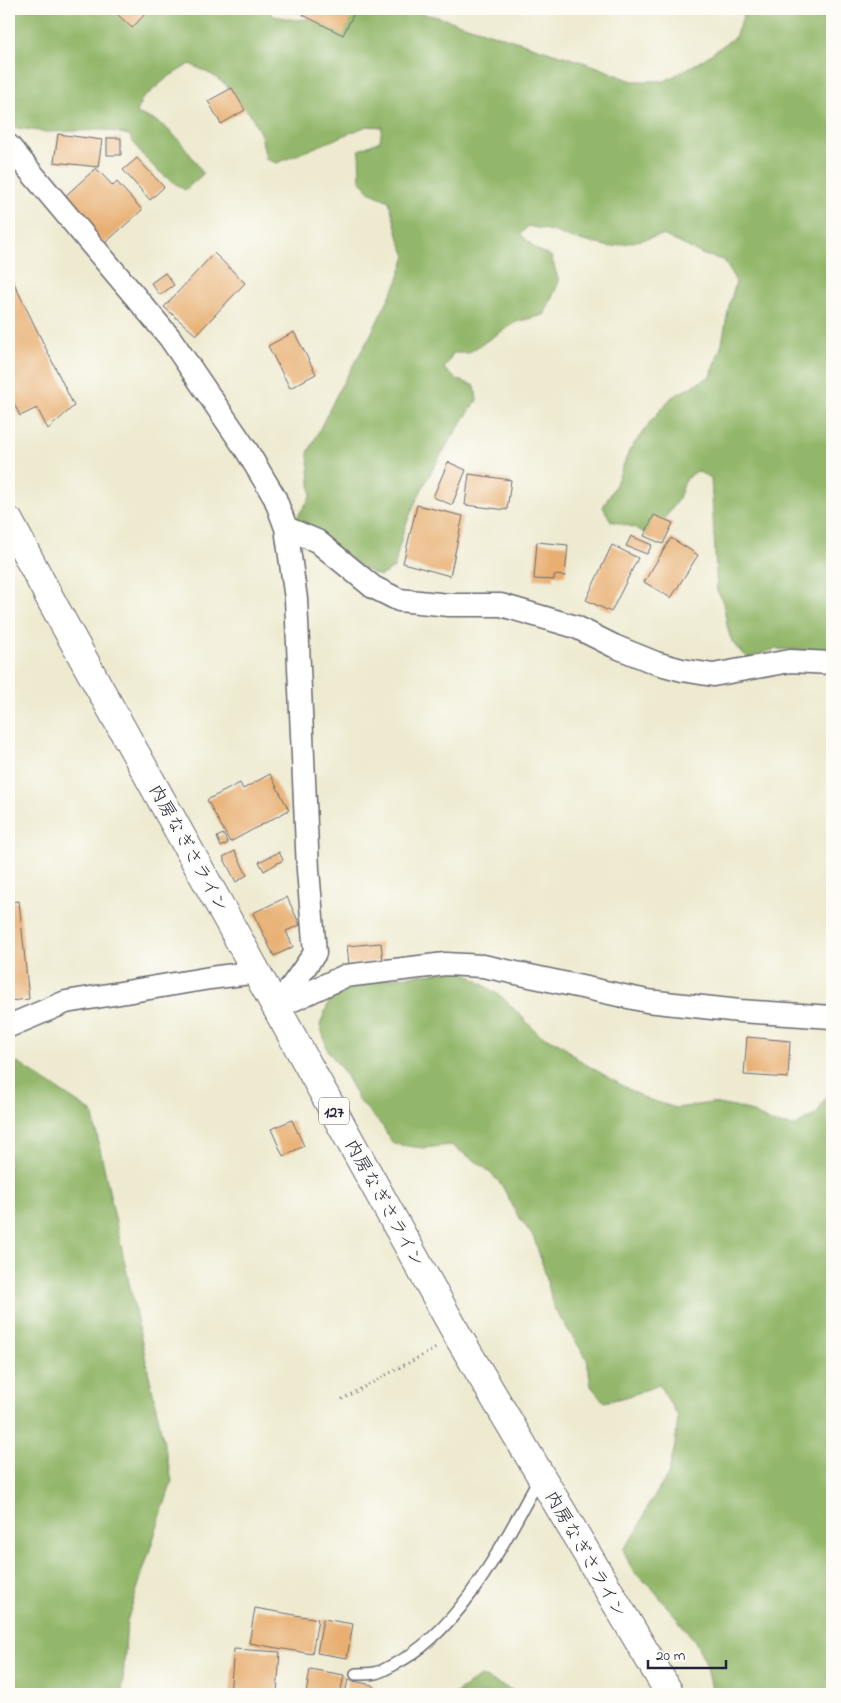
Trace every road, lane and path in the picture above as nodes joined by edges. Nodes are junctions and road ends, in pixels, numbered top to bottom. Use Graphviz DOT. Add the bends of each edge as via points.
graph roads {
  1 [pos="9,146"];
  2 [pos="9,521"];
  3 [pos="286,528"];
  4 [pos="832,663"];
  5 [pos="258,972"];
  6 [pos="277,1007"];
  7 [pos="832,1017"];
  8 [pos="9,1026"];
  9 [pos="458,1336"];
  10 [pos="342,1399"];
  11 [pos="540,1476"];
  12 [pos="356,1674"];
  13 [pos="670,1694"];
  1 -- 3 [label="street" via="170,338 247,451 275,498"];
  2 -- 5 [label="highway, 内房なぎさライン / 127"];
  3 -- 4 [label="street" via="317,541 373,587 399,600 449,605 502,605 576,627 614,646 682,670 713,675 790,661"];
  3 -- 6 [label="street" via="296,599 308,870 315,953"];
  5 -- 6 [label="highway, 内房なぎさライン / 127"];
  5 -- 8 [label="street" via="66,1002"];
  6 -- 7 [label="street" via="345,976 445,964 483,966 647,1001"];
  6 -- 9 [label="highway, 内房なぎさライン / 127"];
  9 -- 10 [label="path"];
  9 -- 11 [label="highway, 内房なぎさライン / 127"];
  11 -- 12 [label="lane" via="477,1584 426,1645 376,1673"];
  11 -- 13 [label="highway, 内房なぎさライン / 127"];
}
